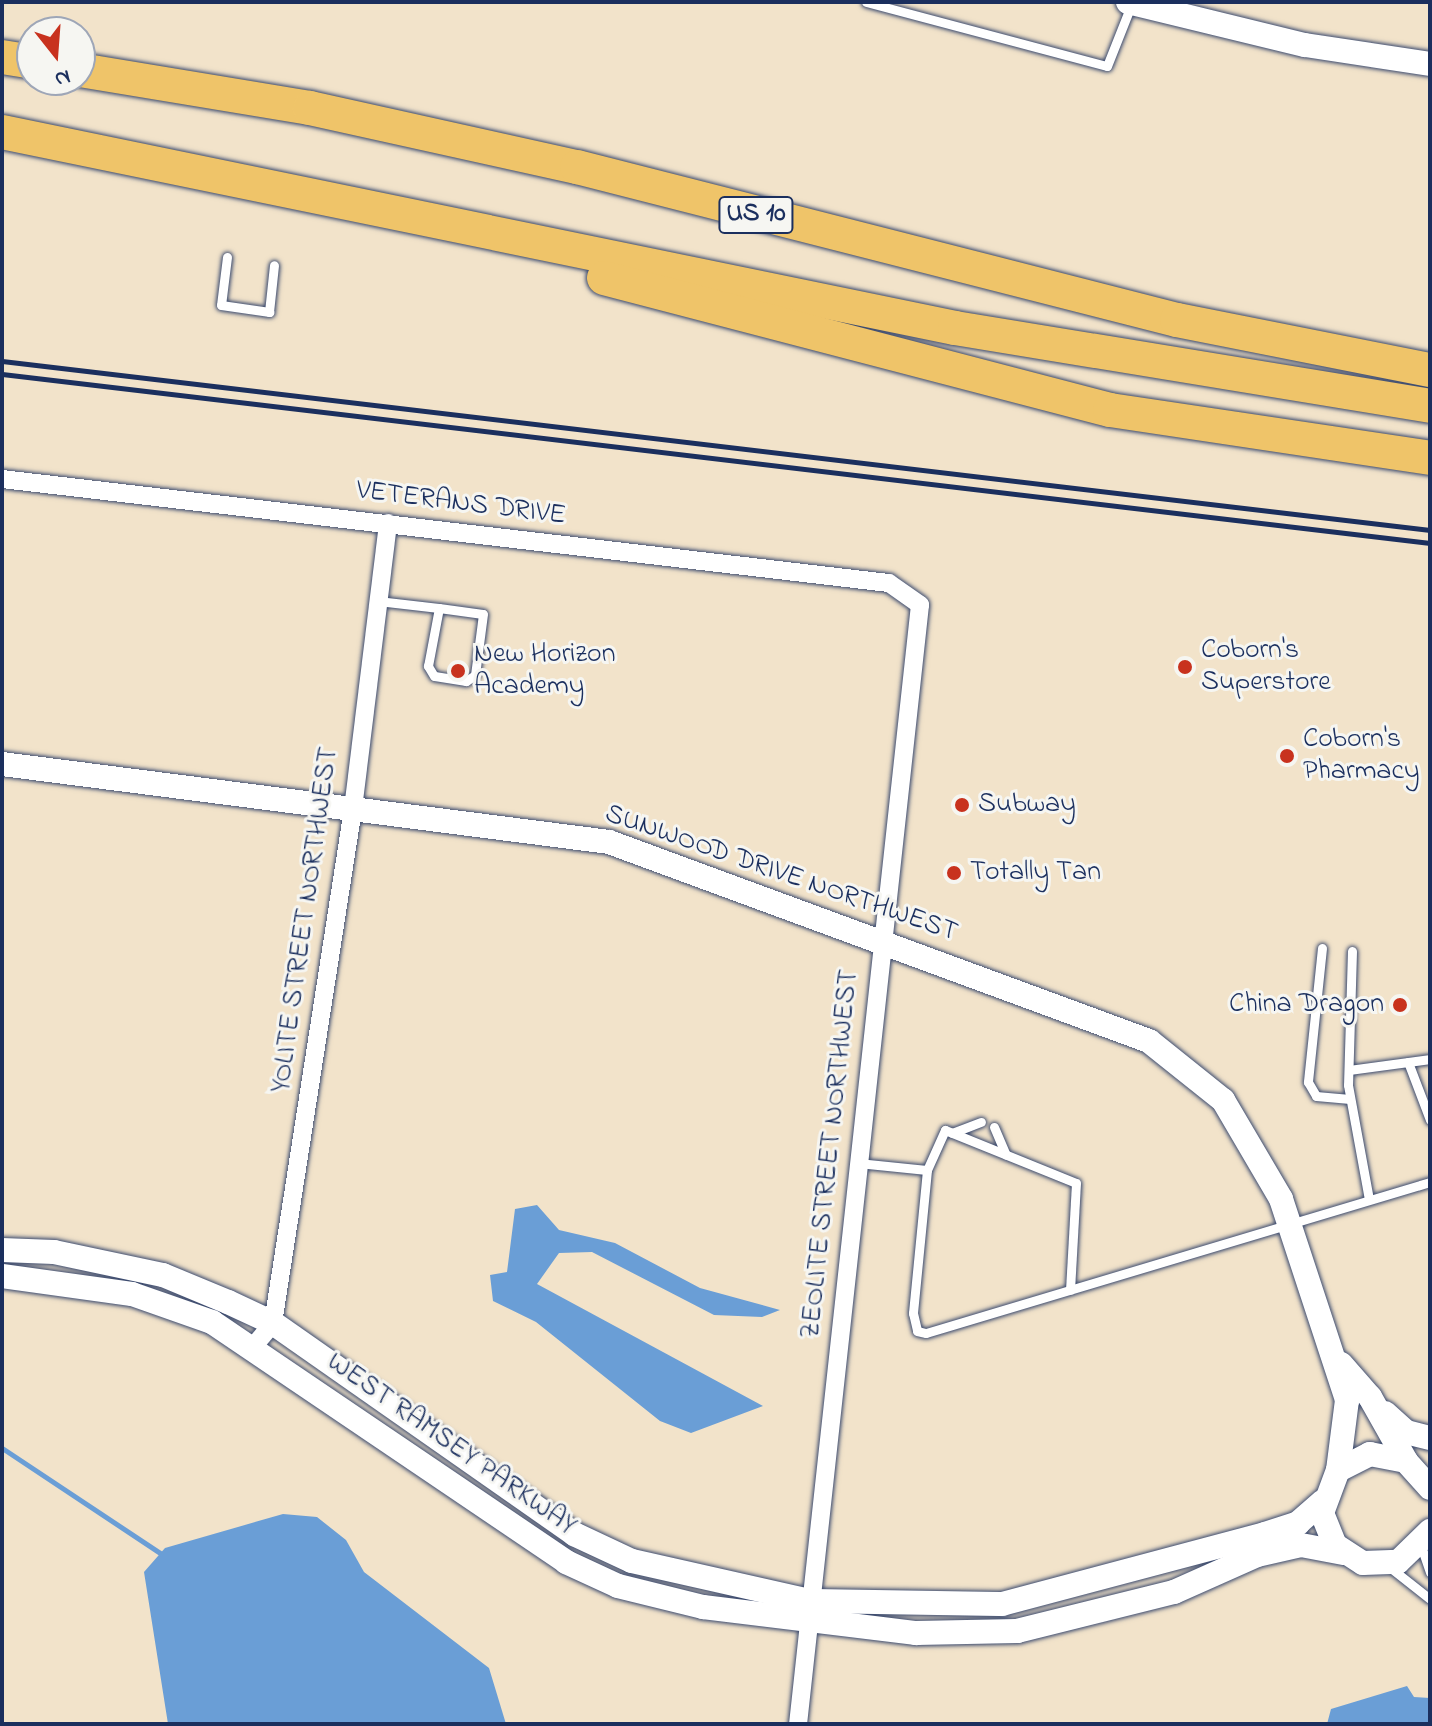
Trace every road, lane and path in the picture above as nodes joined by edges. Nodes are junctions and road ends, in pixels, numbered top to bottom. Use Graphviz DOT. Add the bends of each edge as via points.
graph roads {
  1 [pos="866,2"];
  2 [pos="1130,2"];
  3 [pos="1430,64"];
  4 [pos="96,73"];
  5 [pos="2,132"];
  6 [pos="452,226"];
  7 [pos="227,257"];
  8 [pos="274,265"];
  9 [pos="1049,289"];
  10 [pos="1430,354"];
  11 [pos="1430,370"];
  12 [pos="1430,406"];
  13 [pos="1430,458"];
  14 [pos="2,479"];
  15 [pos="388,523"];
  16 [pos="911,594"];
  17 [pos="378,601"];
  18 [pos="439,608"];
  19 [pos="2,764"];
  20 [pos="353,809"];
  21 [pos="883,943"];
  22 [pos="1322,948"];
  23 [pos="1352,951"];
  24 [pos="1430,1059"];
  25 [pos="1408,1062"];
  26 [pos="1349,1070"];
  27 [pos="1350,1099"];
  28 [pos="1430,1120"];
  29 [pos="981,1122"];
  30 [pos="994,1127"];
  31 [pos="952,1133"];
  32 [pos="1006,1155"];
  33 [pos="858,1163"];
  34 [pos="927,1170"];
  35 [pos="1430,1182"];
  36 [pos="1369,1199"];
  37 [pos="1288,1224"];
  38 [pos="2,1250"];
  39 [pos="2,1276"];
  40 [pos="1070,1290"];
  41 [pos="273,1323"];
  42 [pos="253,1347"];
  43 [pos="1338,1361"];
  44 [pos="1370,1397"];
  45 [pos="1430,1438"];
  46 [pos="1338,1470"];
  47 [pos="1422,1474"];
  48 [pos="1323,1501"];
  49 [pos="1425,1538"];
  50 [pos="1343,1553"];
  51 [pos="1385,1565"];
  52 [pos="1430,1572"];
  53 [pos="1430,1599"];
  54 [pos="810,1611"];
  55 [pos="798,1724"];
  1 -- 2 [label="lane" via="1107,66"];
  2 -- 3 [label="street" via="1305,45"];
  4 -- 9 [label="highway, US 10" via="310,108 562,164"];
  5 -- 6 [label="highway"];
  6 -- 12 [label="highway" via="955,328"];
  6 -- 13 [label="highway" via="630,285 990,382 1227,432"];
  7 -- 8 [label="lane" via="221,305 269,312"];
  9 -- 10 [label="highway"];
  9 -- 11 [label="highway, US 10"];
  14 -- 15 [label="street, VETERANS DRIVE"];
  15 -- 16 [label="street, VETERANS DRIVE" via="889,583"];
  15 -- 17 [label="street, YOLITE STREET NORTHWEST"];
  16 -- 21 [label="street, ZEOLITE STREET NORTHWEST" via="922,625"];
  17 -- 18 [label="lane"];
  17 -- 20 [label="street, YOLITE STREET NORTHWEST"];
  18 -- 18 [label="lane" via="428,666 434,676 466,681 475,675 483,614"];
  19 -- 20 [label="street, SUNWOOD DRIVE NORTHWEST"];
  20 -- 21 [label="street, SUNWOOD DRIVE NORTHWEST" via="609,842"];
  20 -- 41 [label="street, YOLITE STREET NORTHWEST"];
  21 -- 33 [label="street, ZEOLITE STREET NORTHWEST"];
  21 -- 37 [label="street, SUNWOOD DRIVE NORTHWEST" via="1117,1025 1167,1053 1223,1100 1249,1136"];
  22 -- 27 [label="lane" via="1308,1082 1316,1096"];
  23 -- 26 [label="lane"];
  24 -- 25 [label="lane"];
  25 -- 26 [label="lane"];
  25 -- 28 [label="lane"];
  26 -- 27 [label="lane"];
  27 -- 36 [label="lane"];
  29 -- 31 [label="lane"];
  30 -- 32 [label="lane"];
  31 -- 32 [label="lane"];
  31 -- 34 [label="lane" via="938,1134"];
  32 -- 40 [label="lane" via="1076,1183"];
  33 -- 34 [label="lane"];
  33 -- 54 [label="street, ZEOLITE STREET NORTHWEST"];
  34 -- 40 [label="lane" via="917,1331"];
  35 -- 36 [label="lane"];
  36 -- 37 [label="lane"];
  37 -- 40 [label="lane"];
  37 -- 43 [label="street, SUNWOOD DRIVE NORTHWEST"];
  38 -- 41 [label="street, WEST RAMSEY PARKWAY" via="54,1252 163,1275"];
  39 -- 42 [label="street, WEST RAMSEY PARKWAY" via="132,1294 212,1322"];
  41 -- 42 [label="street"];
  41 -- 54 [label="street, WEST RAMSEY PARKWAY" via="574,1534 632,1561"];
  42 -- 54 [label="street, WEST RAMSEY PARKWAY" via="566,1562 618,1586 703,1607"];
  43 -- 44 [label="street"];
  43 -- 46 [label="street" via="1348,1420"];
  44 -- 45 [label="street" via="1393,1423"];
  44 -- 47 [label="street"];
  46 -- 47 [label="street" via="1370,1454"];
  46 -- 48 [label="street"];
  48 -- 50 [label="street" via="1328,1535"];
  48 -- 54 [label="street, WEST RAMSEY PARKWAY" via="1298,1523 1265,1534 1002,1604"];
  49 -- 51 [label="street"];
  49 -- 52 [label="lane"];
  50 -- 51 [label="street, WEST RAMSEY PARKWAY"];
  50 -- 54 [label="street, WEST RAMSEY PARKWAY" via="1301,1545 1257,1555 1174,1592 1017,1631 916,1633"];
  51 -- 53 [label="lane"];
  54 -- 55 [label="street, ZEOLITE STREET NORTHWEST"];
}
